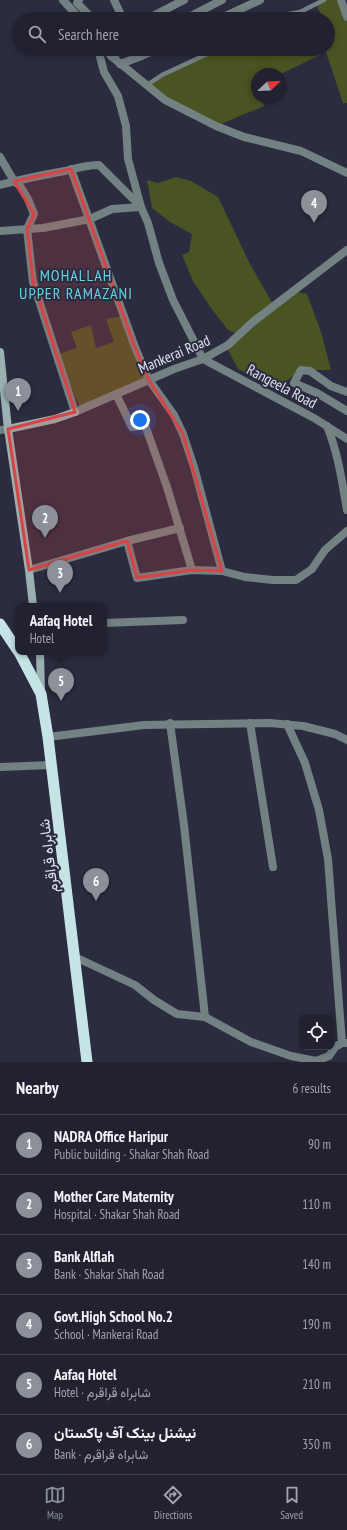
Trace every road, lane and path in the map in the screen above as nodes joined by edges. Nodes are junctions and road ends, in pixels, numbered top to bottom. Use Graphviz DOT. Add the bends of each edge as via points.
graph roads {
  1 [pos="79,0"];
  2 [pos="114,0"];
  3 [pos="184,0"];
  4 [pos="222,0"];
  5 [pos="260,0"];
  6 [pos="324,0"];
  7 [pos="341,0"];
  8 [pos="64,1"];
  9 [pos="74,12"];
  10 [pos="86,12"];
  11 [pos="120,12"];
  12 [pos="161,12"];
  13 [pos="199,12"];
  14 [pos="234,12"];
  15 [pos="300,12"];
  16 [pos="347,17"];
  17 [pos="100,56"];
  18 [pos="111,56"];
  19 [pos="141,56"];
  20 [pos="203,56"];
  21 [pos="120,64"];
  22 [pos="147,85"];
  23 [pos="0,157"];
  24 [pos="71,169"];
  25 [pos="347,172"];
  26 [pos="14,181"];
  27 [pos="0,185"];
  28 [pos="140,207"];
  29 [pos="90,219"];
  30 [pos="27,229"];
  31 [pos="0,231"];
  32 [pos="347,250"];
  33 [pos="0,352"];
  34 [pos="203,360"];
  35 [pos="149,380"];
  36 [pos="347,392"];
  37 [pos="116,394"];
  38 [pos="347,411"];
  39 [pos="75,412"];
  40 [pos="327,426"];
  41 [pos="4,429"];
  42 [pos="347,439"];
  43 [pos="347,510"];
  44 [pos="180,528"];
  45 [pos="347,531"];
  46 [pos="127,541"];
  47 [pos="29,570"];
  48 [pos="192,570"];
  49 [pos="222,571"];
  50 [pos="32,603"];
  51 [pos="183,620"];
  52 [pos="107,623"];
  53 [pos="0,624"];
  54 [pos="15,646"];
  55 [pos="20,655"];
  56 [pos="40,655"];
  57 [pos="41,694"];
  58 [pos="170,723"];
  59 [pos="250,723"];
  60 [pos="287,724"];
  61 [pos="48,736"];
  62 [pos="347,740"];
  63 [pos="52,765"];
  64 [pos="0,767"];
  65 [pos="273,867"];
  66 [pos="75,957"];
  67 [pos="205,1017"];
  68 [pos="345,1043"];
  69 [pos="331,1059"];
  70 [pos="87,1062"];
  71 [pos="316,1062"];
  1 -- 10 [label="street" via="77,3"];
  2 -- 11 [label="street"];
  3 -- 12 [label="street"];
  4 -- 13 [label="street"];
  5 -- 14 [label="street"];
  6 -- 15 [label="lane"];
  7 -- 16 [label="street"];
  8 -- 9 [label="street"];
  17 -- 28 [label="street" via="104,72 120,103 126,126 128,159"];
  18 -- 21 [label="street"];
  19 -- 21 [label="street"];
  20 -- 22 [label="lane"];
  21 -- 22 [label="street"];
  22 -- 25 [label="street" via="165,100 216,126 244,137 301,151"];
  23 -- 26 [label="street"];
  24 -- 26 [label="street"];
  24 -- 28 [label="street" via="99,165"];
  24 -- 29 [label="street"];
  26 -- 27 [label="street"];
  26 -- 30 [label="street" via="24,192 34,214"];
  28 -- 29 [label="street" via="112,209"];
  28 -- 34 [label="street" via="148,223 173,300"];
  29 -- 30 [label="street"];
  29 -- 35 [label="street"];
  30 -- 31 [label="street"];
  30 -- 39 [label="street" via="33,282"];
  32 -- 34 [label="street, Mankerai Road" via="254,321 228,345"];
  33 -- 41 [label="main road"];
  34 -- 35 [label="street, Mankerai Road"];
  34 -- 40 [label="street, Rangeela Road"];
  35 -- 37 [label="street, Mankerai Road"];
  35 -- 49 [label="street" via="174,415 183,434"];
  36 -- 38 [label="street" via="331,386 310,371 301,370 294,383"];
  37 -- 39 [label="street, Mankerai Road"];
  37 -- 44 [label="street" via="132,427 145,425"];
  39 -- 41 [label="main road, Mankerai Road" via="55,419"];
  40 -- 42 [label="street, Rangeela Road"];
  40 -- 43 [label="street" via="341,471"];
  41 -- 47 [label="main road"];
  44 -- 46 [label="street"];
  44 -- 48 [label="street"];
  45 -- 49 [label="street" via="325,550 312,569 296,580 245,577"];
  46 -- 47 [label="street"];
  46 -- 48 [label="street" via="137,578"];
  47 -- 50 [label="main road"];
  48 -- 49 [label="street"];
  51 -- 52 [label="street"];
  53 -- 54 [label="highway, شاہراہ قراقرم"];
  55 -- 57 [label="highway, شاہراہ قراقرم"];
  56 -- 57 [label="main road"];
  57 -- 61 [label="highway, شاہراہ قراقرم"];
  58 -- 59 [label="street"];
  58 -- 61 [label="street"];
  58 -- 67 [label="street"];
  59 -- 60 [label="street"];
  59 -- 65 [label="street"];
  60 -- 62 [label="street" via="335,734"];
  60 -- 68 [label="street" via="305,763 317,803 328,859"];
  61 -- 63 [label="highway, شاہراہ قراقرم"];
  63 -- 64 [label="street"];
  63 -- 66 [label="highway, شاہراہ قراقرم"];
  66 -- 67 [label="street" via="134,985 176,1014"];
  66 -- 70 [label="highway, شاہراہ قراقرم"];
  67 -- 71 [label="street" via="251,1042"];
  68 -- 69 [label="street" via="335,1047"];
  69 -- 71 [label="street"];
}
